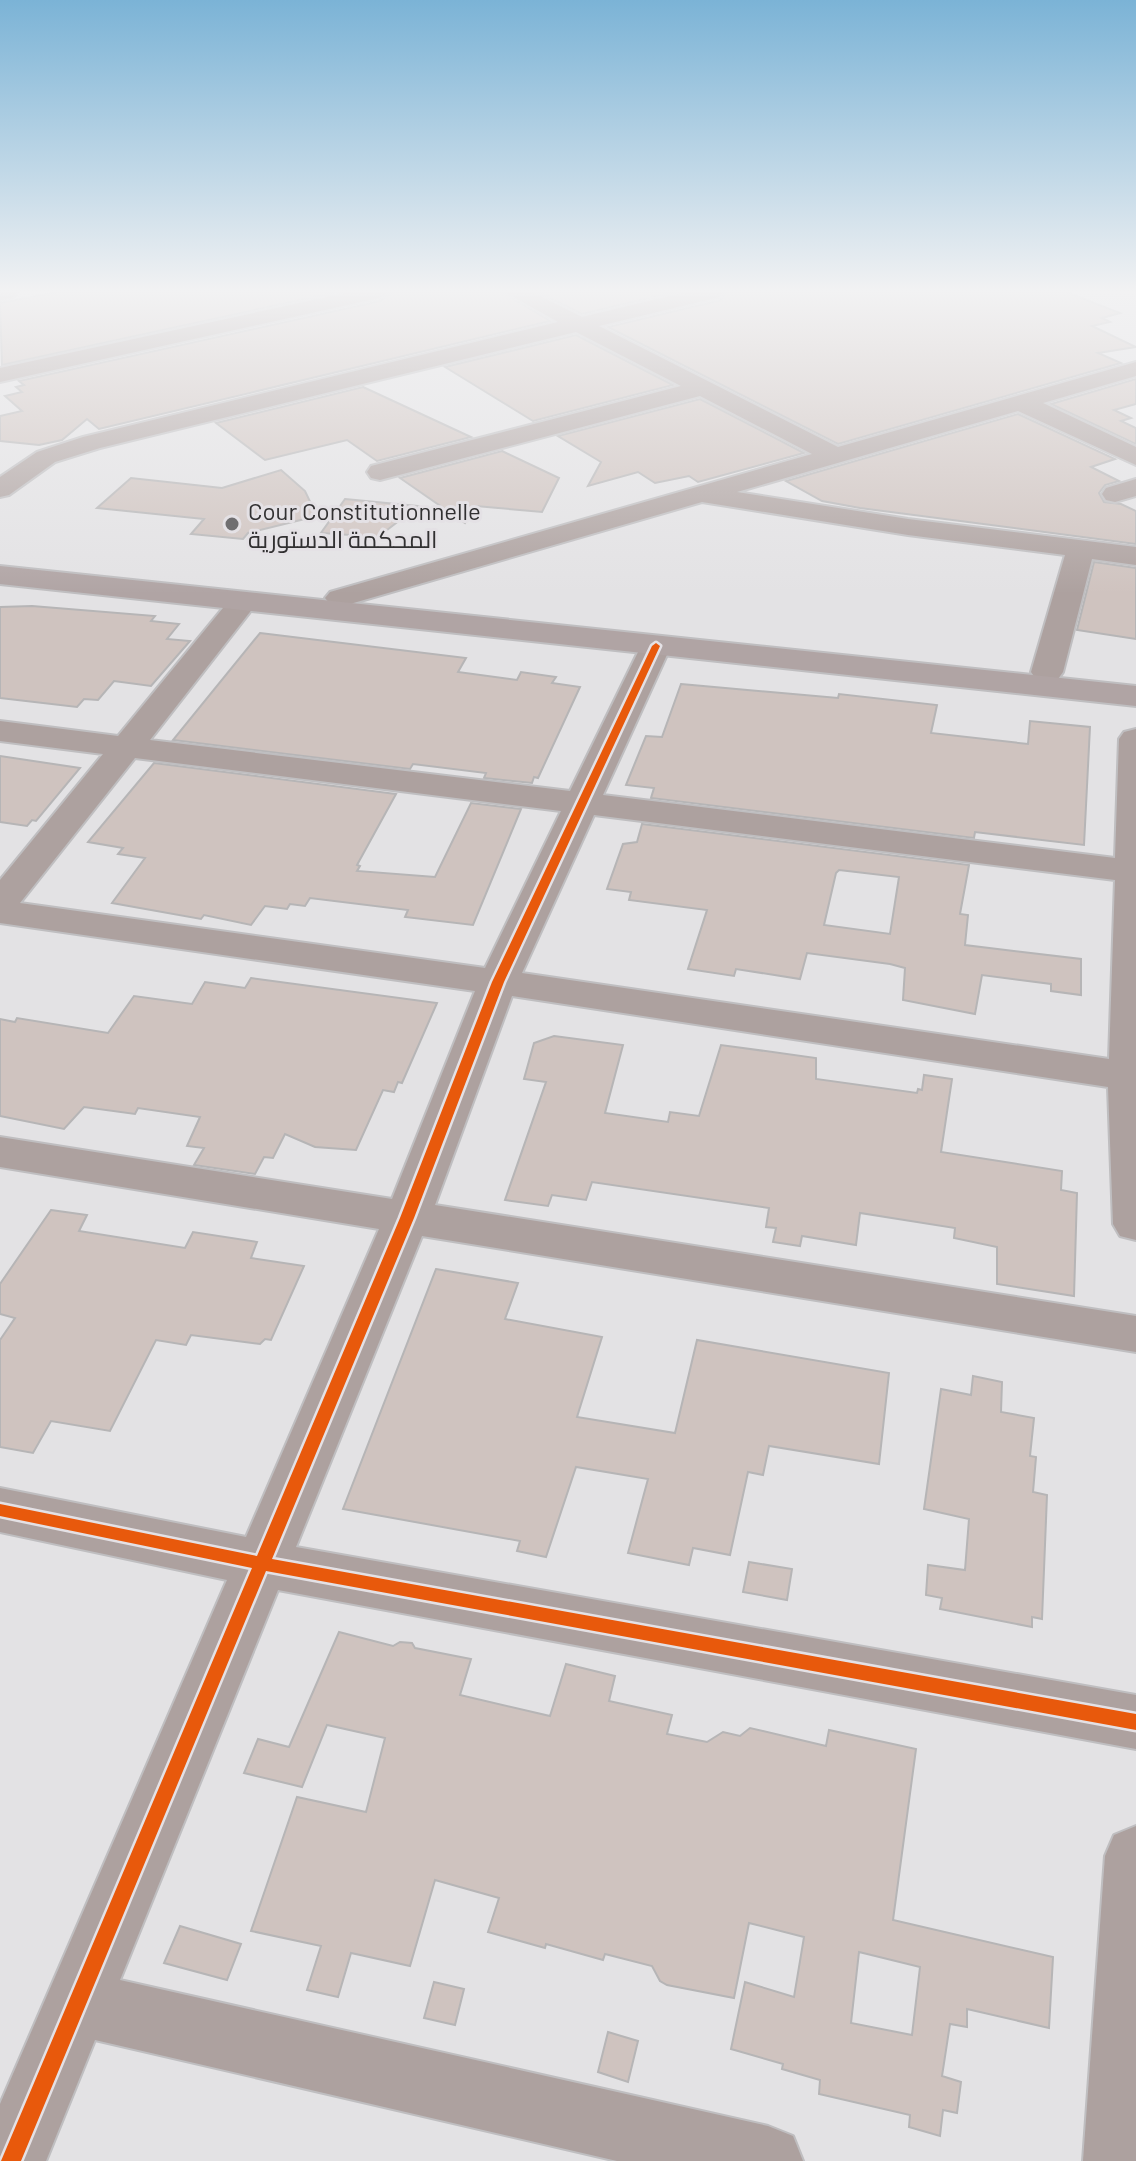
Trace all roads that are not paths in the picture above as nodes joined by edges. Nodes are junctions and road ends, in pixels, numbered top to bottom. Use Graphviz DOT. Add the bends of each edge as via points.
graph roads {
  1 [pos="294,393"];
  2 [pos="683,393"];
  3 [pos="712,393"];
  4 [pos="1062,393"];
  5 [pos="1022,403"];
  6 [pos="15,451"];
  7 [pos="834,455"];
  8 [pos="46,457"];
  9 [pos="1136,457"];
  10 [pos="380,472"];
  11 [pos="0,489"];
  12 [pos="696,494"];
  13 [pos="1081,548"];
  14 [pos="1136,556"];
  15 [pos="0,562"];
  16 [pos="0,575"];
  17 [pos="340,598"];
  18 [pos="242,603"];
  19 [pos="656,646"];
  20 [pos="1047,672"];
  21 [pos="1136,681"];
  22 [pos="1136,696"];
  23 [pos="0,731"];
  24 [pos="1136,739"];
  25 [pos="124,746"];
  26 [pos="580,805"];
  27 [pos="1135,872"];
  28 [pos="0,904"];
  29 [pos="0,912"];
  30 [pos="498,982"];
  31 [pos="1133,1076"];
  32 [pos="0,1152"];
  33 [pos="407,1218"];
  34 [pos="1136,1224"];
  35 [pos="1136,1334"];
  36 [pos="0,1510"];
  37 [pos="263,1564"];
  38 [pos="1136,1722"];
  39 [pos="1136,1856"];
  40 [pos="77,2003"];
  41 [pos="11,2161"];
  42 [pos="768,2161"];
  43 [pos="1118,2161"];
  1 -- 8 [label="street"];
  2 -- 10 [label="street"];
  3 -- 7 [label="street"];
  4 -- 5 [label="street"];
  5 -- 7 [label="street"];
  5 -- 9 [label="street"];
  6 -- 8 [label="street"];
  7 -- 12 [label="street"];
  8 -- 11 [label="street"];
  12 -- 13 [label="street"];
  12 -- 17 [label="street"];
  13 -- 14 [label="street"];
  13 -- 20 [label="street"];
  15 -- 17 [label="highway" via="122,579"];
  16 -- 18 [label="highway"];
  17 -- 20 [label="highway"];
  18 -- 19 [label="highway"];
  18 -- 25 [label="street"];
  19 -- 22 [label="highway"];
  19 -- 26 [label="street"];
  20 -- 21 [label="highway"];
  23 -- 25 [label="street"];
  24 -- 27 [label="street"];
  25 -- 26 [label="street"];
  25 -- 28 [label="street"];
  26 -- 27 [label="street"];
  26 -- 30 [label="street"];
  27 -- 31 [label="street"];
  29 -- 30 [label="street"];
  30 -- 31 [label="street"];
  30 -- 33 [label="street"];
  31 -- 34 [label="street"];
  32 -- 33 [label="street"];
  33 -- 35 [label="street"];
  33 -- 37 [label="street"];
  36 -- 37 [label="street"];
  37 -- 38 [label="street"];
  37 -- 40 [label="street"];
  39 -- 43 [label="street"];
  40 -- 41 [label="street"];
  40 -- 42 [label="street"];
}
